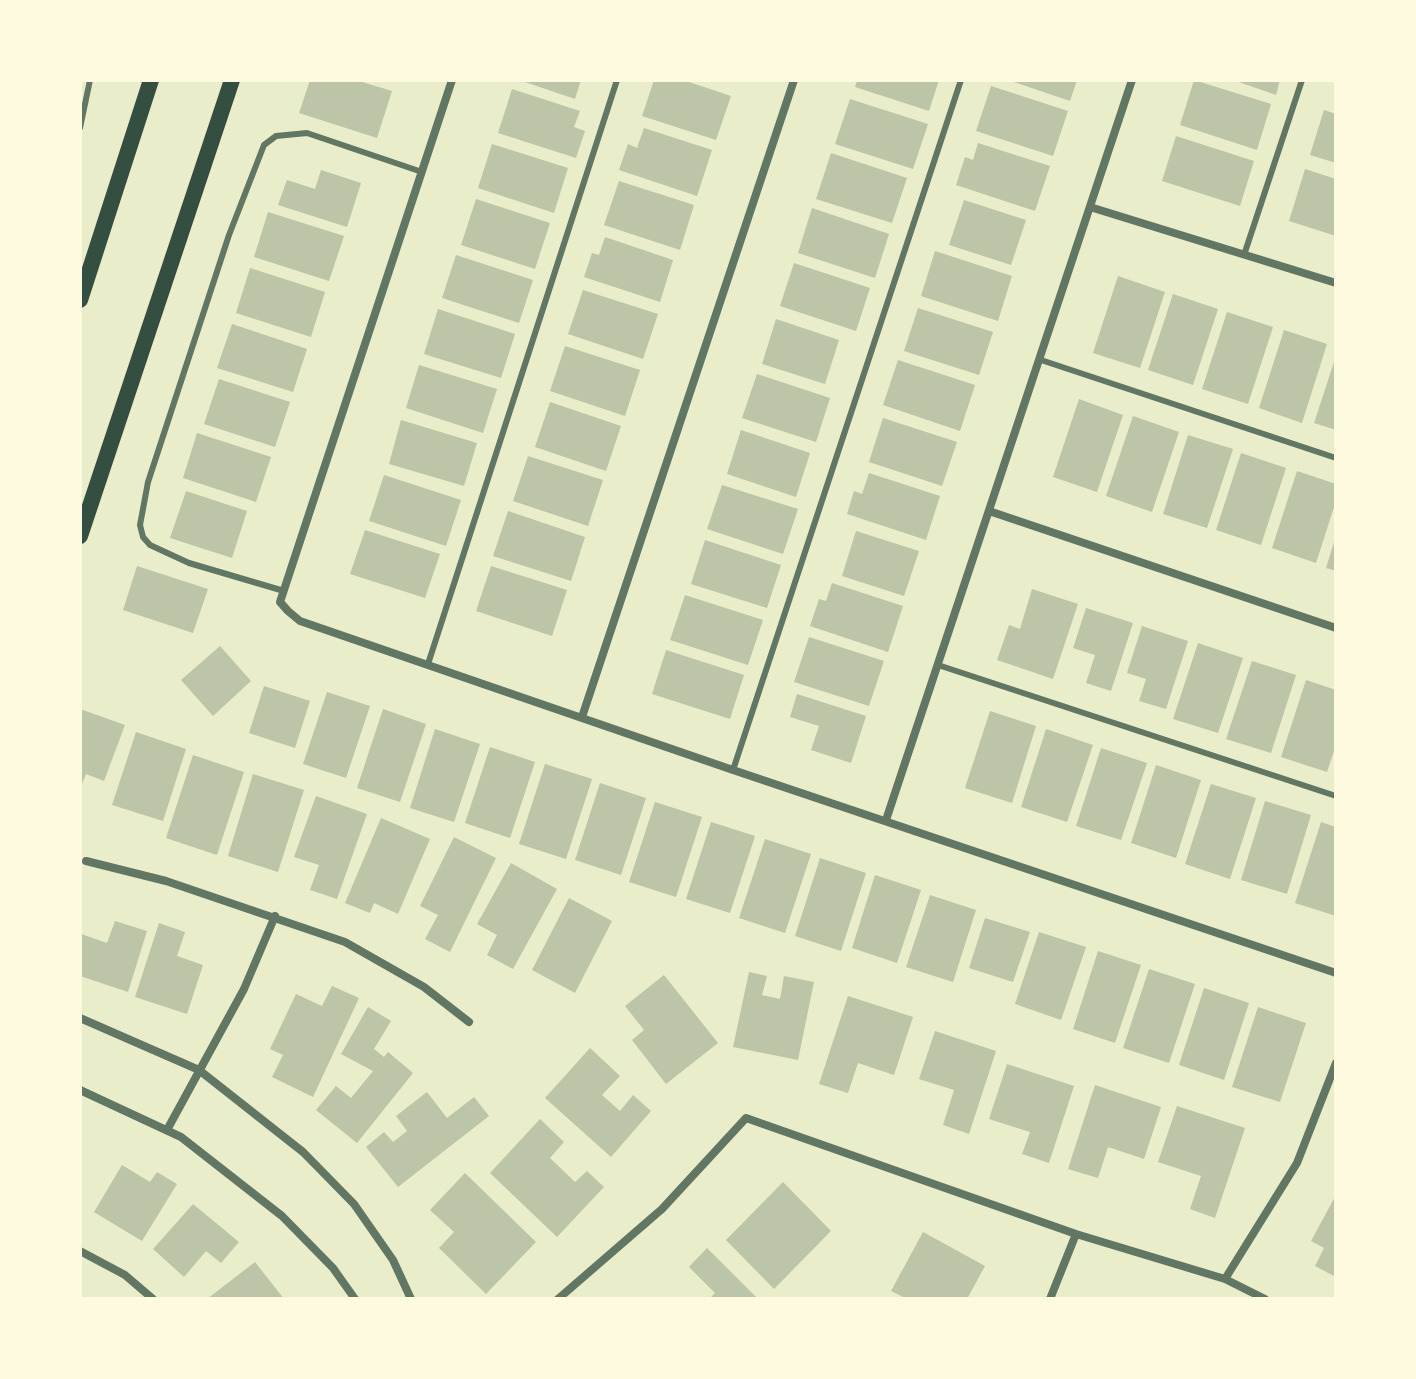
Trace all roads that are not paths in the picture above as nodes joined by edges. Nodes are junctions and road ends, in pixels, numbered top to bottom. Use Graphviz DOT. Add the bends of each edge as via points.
graph roads {
  1 [pos="90,80"];
  2 [pos="151,80"];
  3 [pos="232,80"];
  4 [pos="452,80"];
  5 [pos="617,80"];
  6 [pos="794,80"];
  7 [pos="961,80"];
  8 [pos="1132,80"];
  9 [pos="1302,80"];
  10 [pos="80,128"];
  11 [pos="422,172"];
  12 [pos="1090,207"];
  13 [pos="1244,255"];
  14 [pos="1336,283"];
  15 [pos="80,300"];
  16 [pos="1041,360"];
  17 [pos="1336,458"];
  18 [pos="989,511"];
  19 [pos="80,536"];
  20 [pos="284,591"];
  21 [pos="1336,628"];
  22 [pos="428,664"];
  23 [pos="938,665"];
  24 [pos="582,717"];
  25 [pos="733,770"];
  26 [pos="1336,796"];
  27 [pos="886,820"];
  28 [pos="86,861"];
  29 [pos="275,916"];
  30 [pos="1336,973"];
  31 [pos="80,1018"];
  32 [pos="469,1022"];
  33 [pos="1336,1063"];
  34 [pos="199,1070"];
  35 [pos="80,1090"];
  36 [pos="167,1130"];
  37 [pos="1076,1234"];
  38 [pos="80,1251"];
  39 [pos="1225,1279"];
  40 [pos="153,1299"];
  41 [pos="355,1299"];
  42 [pos="411,1299"];
  43 [pos="558,1299"];
  44 [pos="1050,1299"];
  45 [pos="1265,1299"];
  1 -- 10 [label="lane"];
  2 -- 15 [label="main road"];
  3 -- 19 [label="main road"];
  4 -- 11 [label="street"];
  5 -- 22 [label="lane"];
  6 -- 24 [label="street"];
  7 -- 25 [label="lane"];
  8 -- 12 [label="street"];
  9 -- 13 [label="lane"];
  11 -- 20 [label="street"];
  11 -- 20 [label="lane" via="307,133 276,136 264,145 229,235 148,482 140,525 150,545 189,563"];
  12 -- 13 [label="street"];
  12 -- 16 [label="street"];
  13 -- 14 [label="street"];
  16 -- 17 [label="lane"];
  16 -- 18 [label="street"];
  18 -- 21 [label="street"];
  18 -- 23 [label="street"];
  20 -- 22 [label="street" via="280,602 300,621"];
  22 -- 24 [label="street"];
  23 -- 26 [label="lane"];
  23 -- 27 [label="street"];
  24 -- 25 [label="street"];
  25 -- 27 [label="street"];
  27 -- 30 [label="street"];
  28 -- 29 [label="street"];
  29 -- 32 [label="street" via="374,957"];
  29 -- 34 [label="street" via="244,989"];
  31 -- 34 [label="street"];
  33 -- 39 [label="street" via="1297,1163"];
  34 -- 36 [label="street"];
  34 -- 42 [label="street" via="303,1152 354,1204 393,1260"];
  35 -- 36 [label="street"];
  36 -- 41 [label="street" via="282,1216"];
  37 -- 39 [label="street"];
  37 -- 43 [label="street" via="746,1118 662,1209"];
  37 -- 44 [label="street"];
  38 -- 40 [label="street" via="125,1275"];
  39 -- 45 [label="street"];
}
